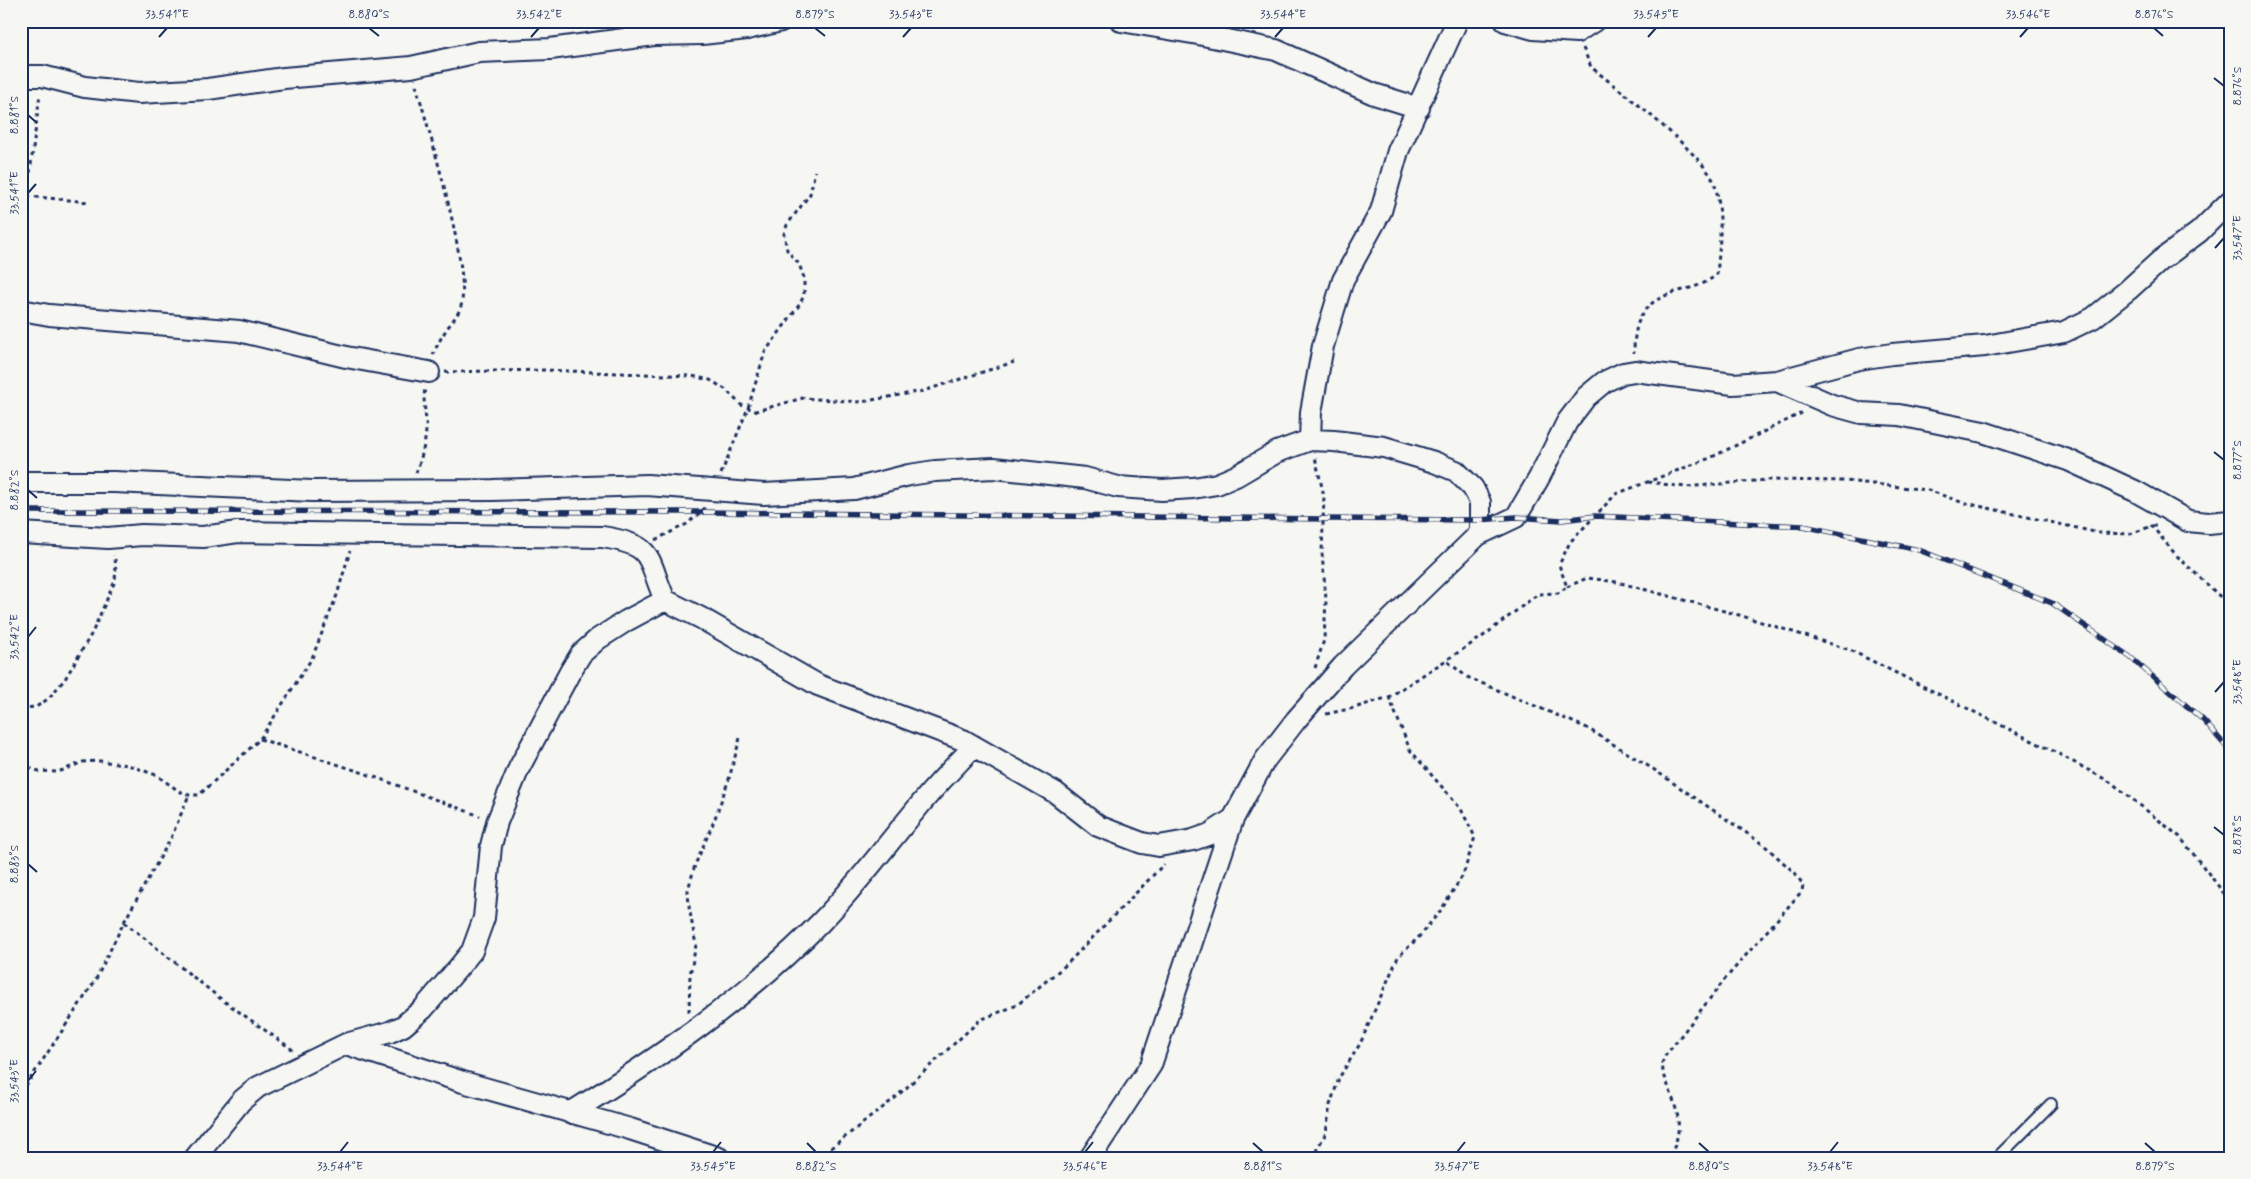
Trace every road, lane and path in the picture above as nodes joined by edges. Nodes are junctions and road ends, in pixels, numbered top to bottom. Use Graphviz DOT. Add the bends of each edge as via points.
graph roads {
  1 [pos="781,21"];
  2 [pos="1121,21"];
  3 [pos="1457,21"];
  4 [pos="1505,21"];
  5 [pos="1594,21"];
  6 [pos="1577,32"];
  7 [pos="411,67"];
  8 [pos="21,76"];
  9 [pos="42,76"];
  10 [pos="1419,108"];
  11 [pos="815,171"];
  12 [pos="27,196"];
  13 [pos="2230,201"];
  14 [pos="89,202"];
  15 [pos="21,220"];
  16 [pos="21,310"];
  17 [pos="1014,362"];
  18 [pos="1635,371"];
  19 [pos="429,372"];
  20 [pos="1777,381"];
  21 [pos="1832,405"];
  22 [pos="748,408"];
  23 [pos="1310,440"];
  24 [pos="21,482"];
  25 [pos="1648,482"];
  26 [pos="411,490"];
  27 [pos="718,491"];
  28 [pos="2148,519"];
  29 [pos="2188,521"];
  30 [pos="2230,521"];
  31 [pos="2152,526"];
  32 [pos="21,533"];
  33 [pos="356,535"];
  34 [pos="1478,535"];
  35 [pos="108,538"];
  36 [pos="641,547"];
  37 [pos="1567,587"];
  38 [pos="665,600"];
  39 [pos="2230,606"];
  40 [pos="1448,662"];
  41 [pos="1312,676"];
  42 [pos="1389,697"];
  43 [pos="21,708"];
  44 [pos="1325,714"];
  45 [pos="740,738"];
  46 [pos="260,740"];
  47 [pos="974,746"];
  48 [pos="21,764"];
  49 [pos="189,795"];
  50 [pos="1233,819"];
  51 [pos="497,822"];
  52 [pos="1171,858"];
  53 [pos="2230,901"];
  54 [pos="124,922"];
  55 [pos="689,1035"];
  56 [pos="346,1044"];
  57 [pos="308,1061"];
  58 [pos="21,1092"];
  59 [pos="2051,1104"];
  60 [pos="570,1113"];
  61 [pos="195,1158"];
  62 [pos="719,1158"];
  63 [pos="818,1158"];
  64 [pos="1090,1158"];
  65 [pos="1312,1158"];
  66 [pos="1669,1158"];
  67 [pos="1997,1158"];
  1 -- 7 [label="street" via="702,34 654,35 550,49 479,52"];
  2 -- 10 [label="street" via="1276,50 1374,94"];
  3 -- 10 [label="street"];
  4 -- 6 [label="street" via="1533,29"];
  5 -- 6 [label="street"];
  6 -- 18 [label="path" via="1591,67 1687,147 1710,172 1715,185 1720,246 1717,274 1707,283 1671,293 1649,304 1638,318 1634,337"];
  7 -- 9 [label="street" via="284,78 208,89 139,93 85,87"];
  7 -- 19 [label="path" via="438,164 461,269 460,309 442,336"];
  8 -- 9 [label="street"];
  9 -- 12 [label="path"];
  10 -- 23 [label="street" via="1398,152 1381,211 1342,280 1323,346"];
  11 -- 22 [label="path" via="810,194 784,234 787,250 799,264 804,278 804,295 764,352"];
  12 -- 14 [label="path"];
  12 -- 15 [label="path"];
  13 -- 20 [label="street" via="2199,232 2093,318 2064,332 1985,346 1860,359"];
  16 -- 19 [label="street" via="239,331 346,358"];
  17 -- 22 [label="path" via="923,391 861,402 803,398 756,411"];
  18 -- 20 [label="street" via="1733,384"];
  18 -- 34 [label="street" via="1604,382 1586,397 1567,422 1516,517"];
  19 -- 22 [label="path" via="544,370 692,376 710,380"];
  19 -- 26 [label="path" via="423,399 426,422 423,454"];
  20 -- 21 [label="street"];
  21 -- 25 [label="path" via="1794,416 1710,458"];
  21 -- 29 [label="street" via="1861,413 1899,415 1983,432 2068,460 2135,491"];
  22 -- 27 [label="path"];
  23 -- 27 [label="street" via="1277,452 1217,484 1193,488 1118,487 1085,478 994,468 935,471 854,489 764,494"];
  23 -- 34 [label="street" via="1384,447 1456,472 1473,488 1480,502"];
  23 -- 41 [label="path" via="1324,496 1322,553 1326,600 1324,640"];
  24 -- 26 [label="street" via="114,482 312,491"];
  25 -- 31 [label="path" via="1685,487 1767,480 1846,481 1928,490 1970,504 2099,533 2130,534"];
  25 -- 37 [label="path" via="1616,494 1570,542 1559,565"];
  26 -- 27 [label="street" via="647,485"];
  27 -- 36 [label="path" via="687,524"];
  28 -- 31 [label="path"];
  29 -- 30 [label="street"];
  29 -- 31 [label="path" via="2167,527"];
  31 -- 39 [label="path"];
  32 -- 35 [label="street"];
  33 -- 35 [label="street" via="238,532 203,538 142,535"];
  33 -- 36 [label="street" via="602,537"];
  33 -- 46 [label="path" via="312,658"];
  34 -- 50 [label="street" via="1343,666 1296,720 1265,760"];
  35 -- 43 [label="path" via="116,565 115,581 92,633 58,690 36,707"];
  36 -- 38 [label="street" via="652,565"];
  37 -- 42 [label="path" via="1558,593 1538,594 1482,637"];
  37 -- 53 [label="path" via="1587,578 1617,582 1739,615 1850,650 2112,783 2180,837"];
  38 -- 47 [label="street" via="818,685"];
  38 -- 51 [label="street" via="598,639 582,654 518,768"];
  40 -- 66 [label="path" via="1467,677 1587,728 1653,769 1764,845 1796,874 1803,885 1802,891 1726,978 1665,1056 1663,1071 1680,1130"];
  42 -- 44 [label="path"];
  42 -- 65 [label="path" via="1410,750 1461,809 1475,837 1463,874 1441,910 1398,957 1360,1044 1339,1078 1330,1105 1326,1133"];
  45 -- 55 [label="path" via="729,779 688,890 696,945 690,975"];
  46 -- 49 [label="path" via="199,795"];
  46 -- 51 [label="path" via="356,770"];
  47 -- 50 [label="street" via="1056,793 1098,826 1142,843 1159,846 1193,840 1210,834"];
  47 -- 55 [label="street" via="820,923 760,980"];
  48 -- 49 [label="path" via="39,771 58,772 83,762 128,765 156,775"];
  49 -- 54 [label="path" via="171,838"];
  50 -- 64 [label="street" via="1150,1065"];
  51 -- 56 [label="street" via="491,846 484,918 472,951 423,1009 403,1026"];
  52 -- 63 [label="path" via="1068,964 1017,1005 980,1020 895,1098"];
  54 -- 57 [label="path" via="221,999"];
  54 -- 58 [label="path" via="95,981"];
  55 -- 60 [label="street"];
  56 -- 57 [label="street"];
  56 -- 60 [label="street"];
  57 -- 61 [label="street" via="252,1092"];
  59 -- 67 [label="lane"];
  60 -- 62 [label="street"];
}
